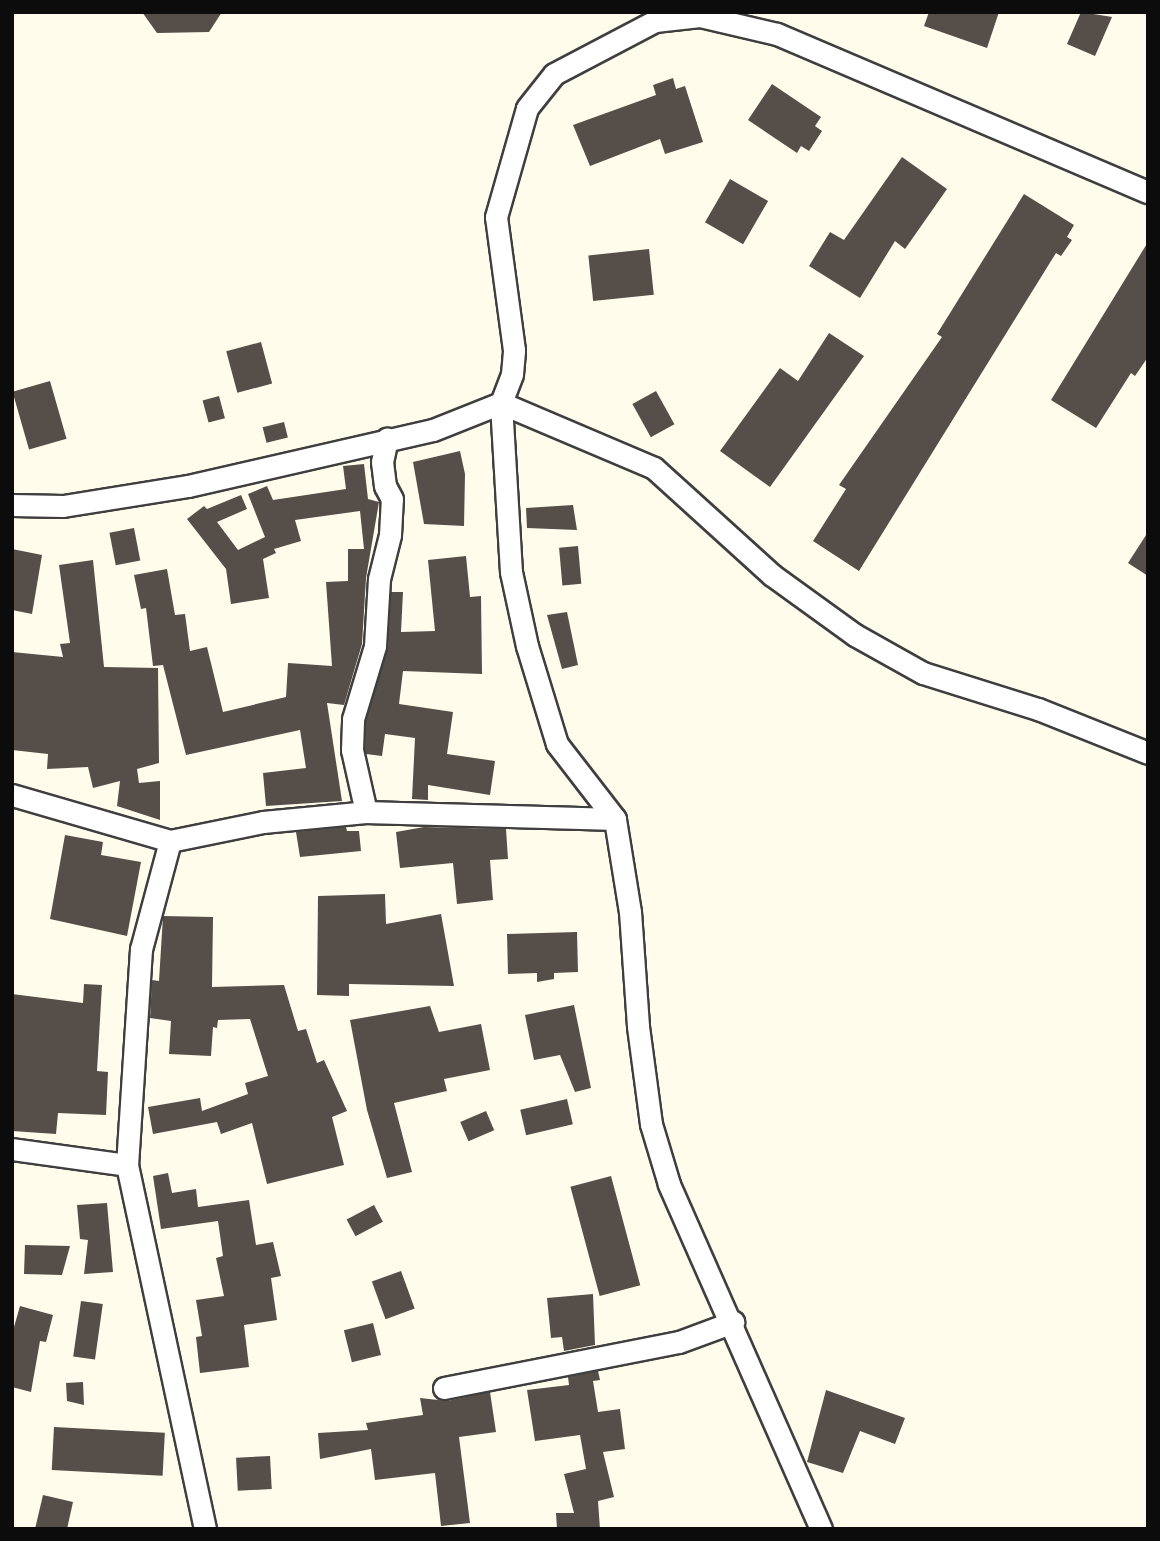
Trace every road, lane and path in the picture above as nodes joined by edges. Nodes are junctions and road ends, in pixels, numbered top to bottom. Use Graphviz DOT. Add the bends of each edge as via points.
graph roads {
  1 [pos="1148,192"];
  2 [pos="501,403"];
  3 [pos="387,439"];
  4 [pos="12,505"];
  5 [pos="1148,753"];
  6 [pos="12,795"];
  7 [pos="366,812"];
  8 [pos="615,819"];
  9 [pos="170,841"];
  10 [pos="12,1149"];
  11 [pos="127,1165"];
  12 [pos="733,1322"];
  13 [pos="444,1388"];
  14 [pos="205,1529"];
  15 [pos="821,1529"];
  1 -- 2 [label="street" via="777,34 700,16 655,21 554,74 527,108 496,217 514,350 512,374"];
  2 -- 3 [label="street" via="433,430"];
  2 -- 5 [label="street" via="654,468 772,575 855,635 923,673 1038,709"];
  2 -- 8 [label="street" via="511,572 527,646 557,744"];
  3 -- 4 [label="street" via="188,486 63,506"];
  3 -- 7 [label="street" via="382,462 392,499 390,535 379,579 374,646 353,719 352,750"];
  6 -- 9 [label="street"];
  7 -- 8 [label="street"];
  7 -- 9 [label="street" via="263,822"];
  8 -- 12 [label="street" via="630,912 651,1124 670,1184"];
  9 -- 11 [label="street" via="141,948"];
  10 -- 11 [label="street"];
  11 -- 14 [label="street"];
  12 -- 13 [label="street" via="679,1342"];
  12 -- 15 [label="street"];
}
